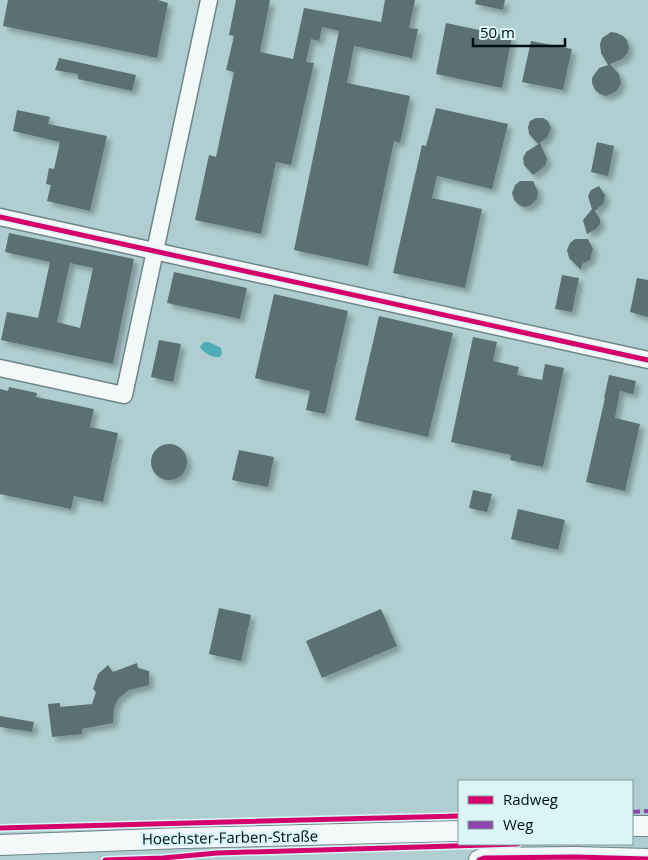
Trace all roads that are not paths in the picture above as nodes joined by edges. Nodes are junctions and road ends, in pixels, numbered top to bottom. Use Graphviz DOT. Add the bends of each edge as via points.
graph roads {
  1 [pos="209,0"];
  2 [pos="0,217"];
  3 [pos="154,250"];
  4 [pos="648,360"];
  5 [pos="0,368"];
  6 [pos="633,826"];
  7 [pos="648,826"];
  8 [pos="458,831"];
  9 [pos="42,843"];
  10 [pos="0,845"];
  11 [pos="648,859"];
  12 [pos="18,860"];
  13 [pos="478,860"];
  1 -- 3 [label="street"];
  2 -- 3 [label="street"];
  3 -- 4 [label="street"];
  3 -- 5 [label="street" via="124,395"];
  6 -- 7 [label="main road"];
  8 -- 9 [label="main road, Hoechster-Farben-Straße"];
  9 -- 10 [label="main road, Hoechster-Farben-Straße"];
  9 -- 12 [label="main road" via="29,849"];
  11 -- 13 [label="main road"];
}
